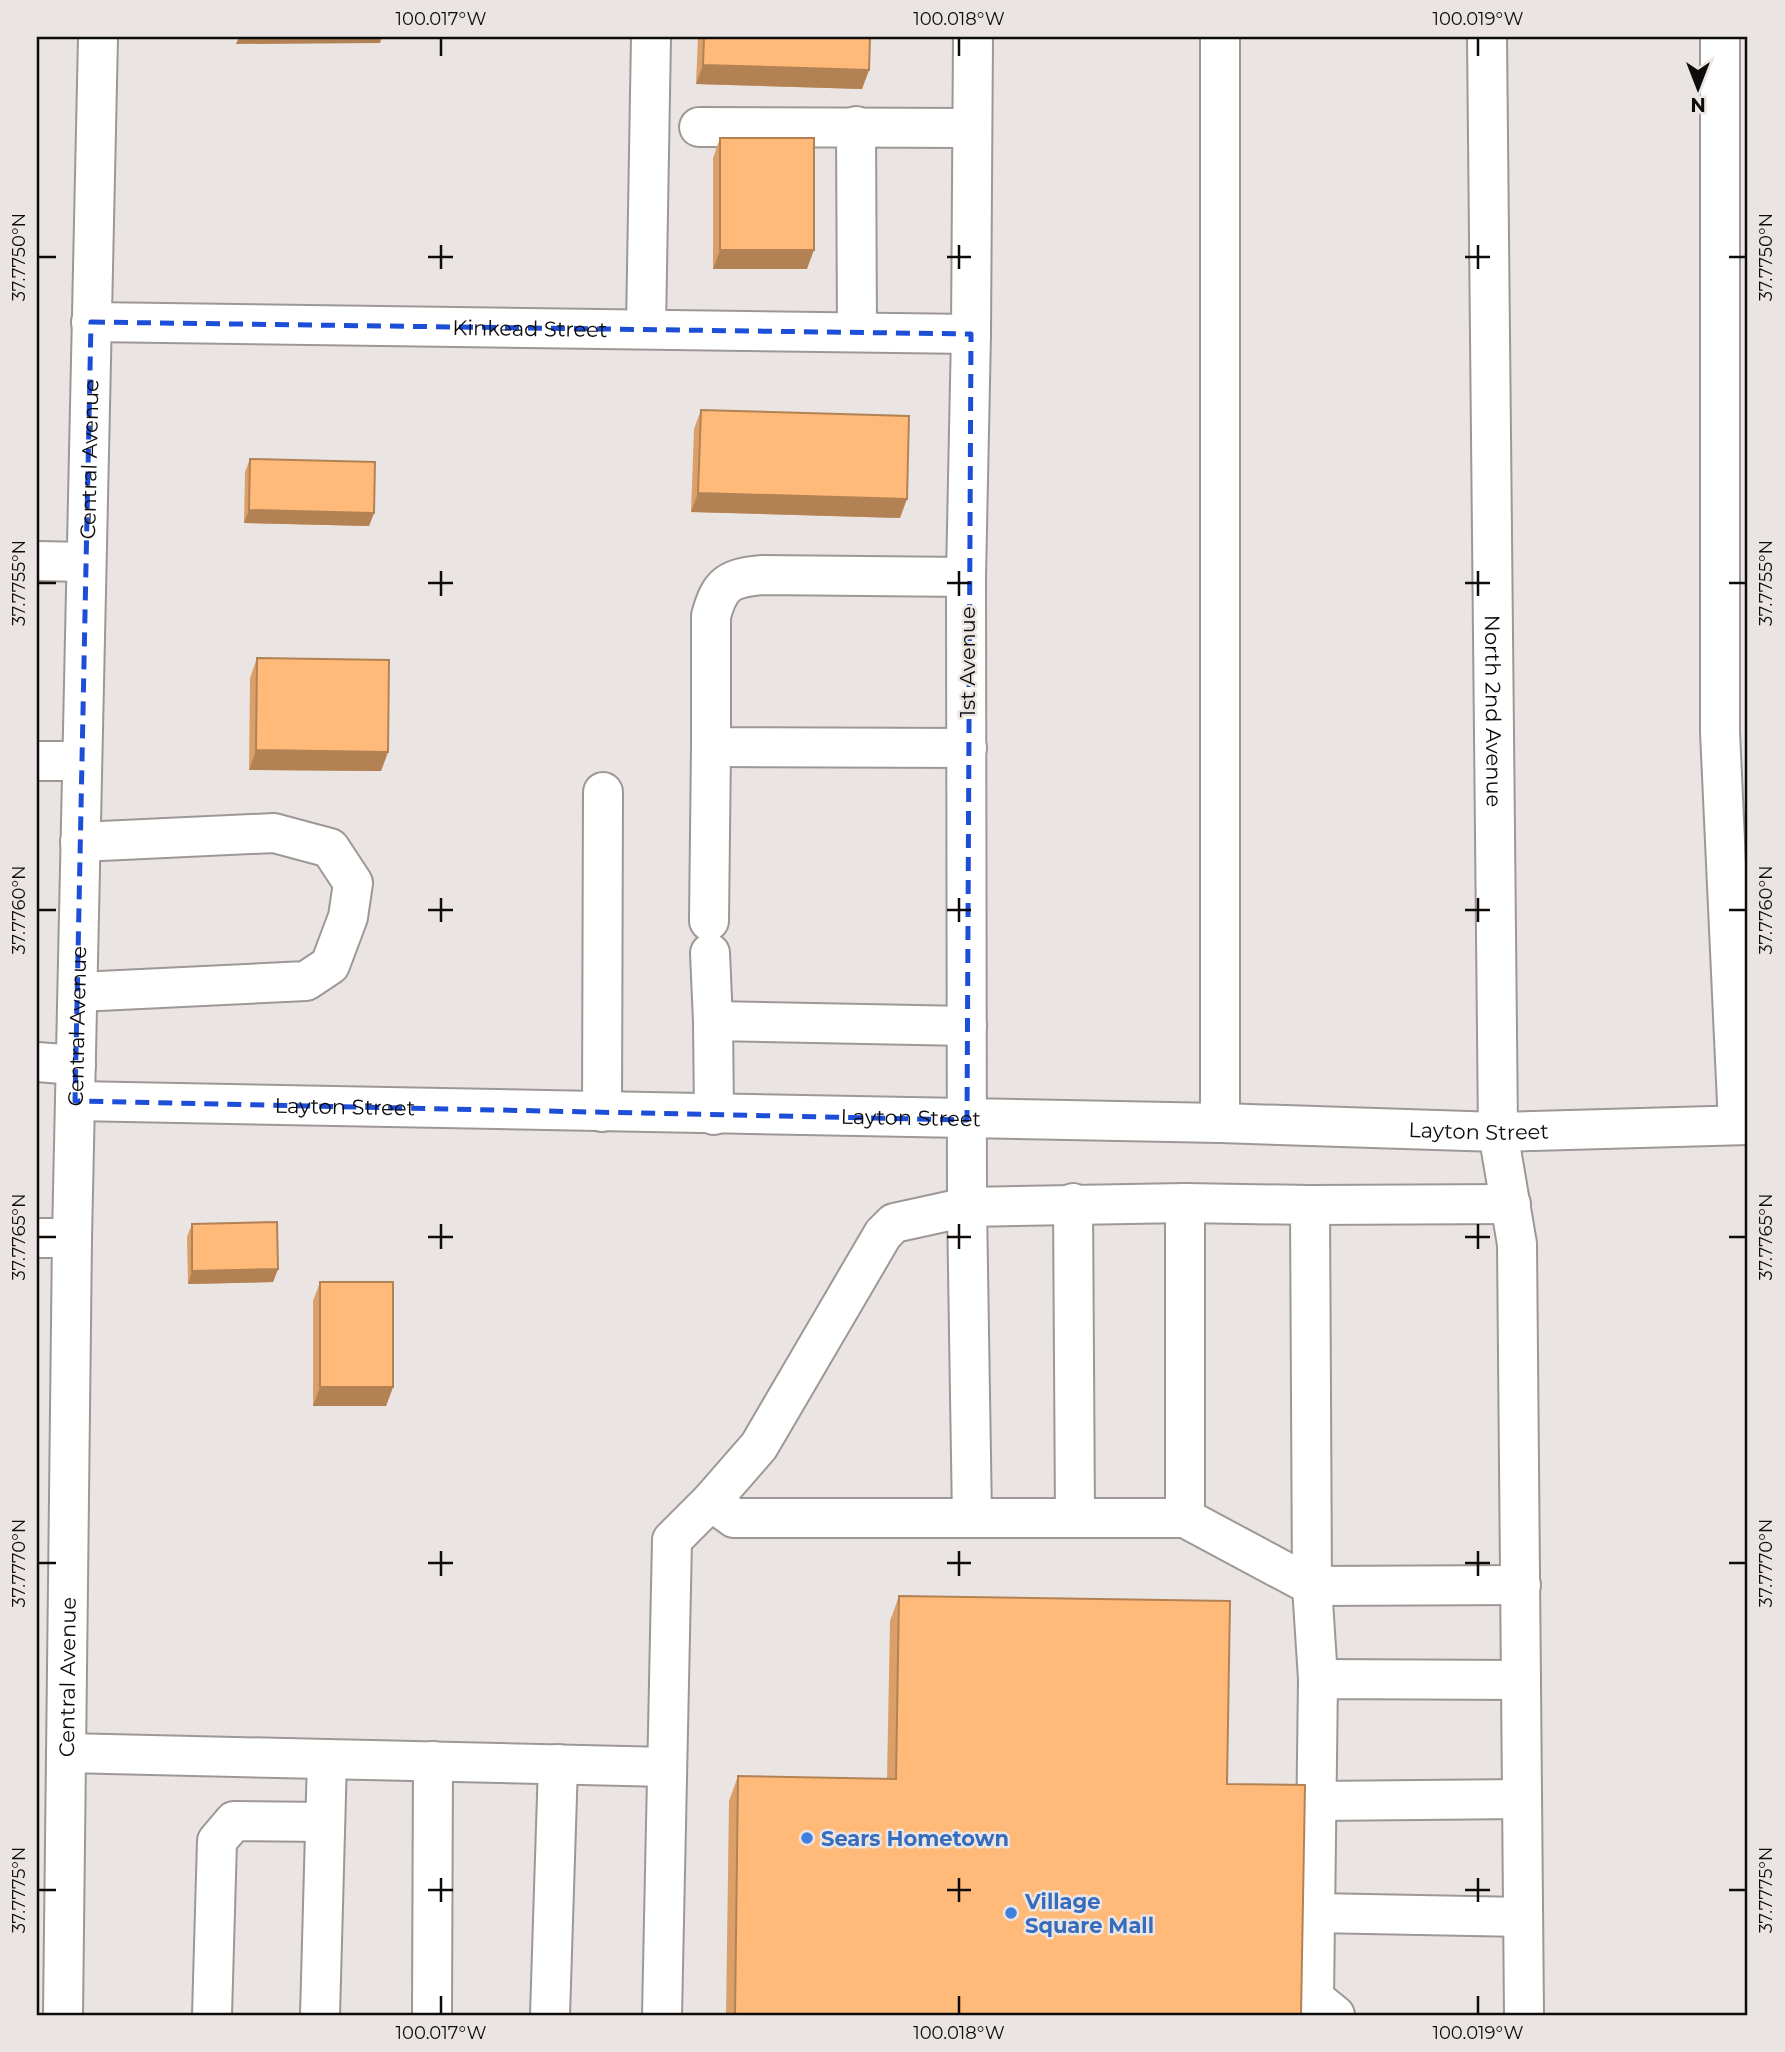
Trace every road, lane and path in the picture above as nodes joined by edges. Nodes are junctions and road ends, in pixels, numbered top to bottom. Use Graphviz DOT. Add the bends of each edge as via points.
graph roads {
  1 [pos="99,37"];
  2 [pos="651,37"];
  3 [pos="973,37"];
  4 [pos="1220,37"];
  5 [pos="1487,37"];
  6 [pos="1720,37"];
  7 [pos="856,126"];
  8 [pos="699,127"];
  9 [pos="972,128"];
  10 [pos="91,322"];
  11 [pos="646,328"];
  12 [pos="857,332"];
  13 [pos="971,334"];
  14 [pos="37,561"];
  15 [pos="86,562"];
  16 [pos="966,577"];
  17 [pos="711,747"];
  18 [pos="967,748"];
  19 [pos="37,761"];
  20 [pos="82,761"];
  21 [pos="603,792"];
  22 [pos="80,842"];
  23 [pos="78,992"];
  24 [pos="713,1021"];
  25 [pos="967,1026"];
  26 [pos="37,1062"];
  27 [pos="76,1083"];
  28 [pos="602,1112"];
  29 [pos="714,1115"];
  30 [pos="967,1120"];
  31 [pos="1220,1123"];
  32 [pos="1743,1125"];
  33 [pos="1498,1132"];
  34 [pos="1073,1203"];
  35 [pos="1185,1203"];
  36 [pos="1511,1204"];
  37 [pos="1310,1205"];
  38 [pos="967,1207"];
  39 [pos="55,1238"];
  40 [pos="711,1501"];
  41 [pos="1075,1517"];
  42 [pos="972,1518"];
  43 [pos="1185,1518"];
  44 [pos="1521,1585"];
  45 [pos="1312,1586"];
  46 [pos="52,1649"];
  47 [pos="1318,1679"];
  48 [pos="1521,1680"];
  49 [pos="66,1753"];
  50 [pos="327,1759"];
  51 [pos="433,1761"];
  52 [pos="558,1765"];
  53 [pos="667,1767"];
  54 [pos="1522,1799"];
  55 [pos="1316,1801"];
  56 [pos="325,1822"];
  57 [pos="1315,1913"];
  58 [pos="1523,1917"];
  59 [pos="50,1969"];
  60 [pos="63,2015"];
  61 [pos="212,2015"];
  62 [pos="320,2015"];
  63 [pos="432,2015"];
  64 [pos="550,2015"];
  65 [pos="662,2015"];
  66 [pos="1335,2015"];
  67 [pos="1524,2015"];
  1 -- 10 [label="street, Central Avenue"];
  2 -- 11 [label="street"];
  3 -- 9 [label="street, 1st Avenue"];
  4 -- 31 [label="street"];
  5 -- 33 [label="street, North 2nd Avenue"];
  6 -- 32 [label="street" via="1720,732"];
  7 -- 8 [label="street"];
  7 -- 9 [label="street"];
  7 -- 12 [label="street"];
  9 -- 13 [label="street, 1st Avenue"];
  10 -- 11 [label="street, Kinkead Street"];
  10 -- 15 [label="street, Central Avenue"];
  11 -- 12 [label="street, Kinkead Street"];
  12 -- 13 [label="street, Kinkead Street"];
  13 -- 16 [label="street, 1st Avenue"];
  14 -- 15 [label="street"];
  15 -- 20 [label="street, Central Avenue"];
  16 -- 17 [label="street" via="762,575 739,577 725,586 715,599 711,616"];
  16 -- 18 [label="street, 1st Avenue"];
  17 -- 18 [label="street"];
  17 -- 24 [label="street"];
  18 -- 25 [label="street, 1st Avenue"];
  19 -- 20 [label="street"];
  20 -- 22 [label="street, Central Avenue"];
  21 -- 28 [label="street"];
  22 -- 23 [label="street, Central Avenue"];
  22 -- 23 [label="street" via="274,833 330,848 353,883 348,917 330,965 306,981"];
  23 -- 27 [label="street, Central Avenue"];
  24 -- 25 [label="street"];
  24 -- 29 [label="street"];
  25 -- 30 [label="street, 1st Avenue"];
  26 -- 27 [label="street, Layton Street"];
  27 -- 28 [label="street, Layton Street"];
  27 -- 39 [label="street, Central Avenue"];
  28 -- 29 [label="street, Layton Street"];
  29 -- 30 [label="street, Layton Street"];
  30 -- 31 [label="street, Layton Street"];
  30 -- 38 [label="street, 1st Avenue"];
  31 -- 33 [label="street, Layton Street"];
  32 -- 33 [label="street, Layton Street"];
  33 -- 36 [label="street, North 2nd Avenue"];
  34 -- 35 [label="street"];
  34 -- 38 [label="street"];
  34 -- 41 [label="street"];
  35 -- 37 [label="street"];
  35 -- 43 [label="street"];
  36 -- 37 [label="street"];
  36 -- 44 [label="street, North 2nd Avenue" via="1517,1244"];
  37 -- 45 [label="street"];
  38 -- 40 [label="street" via="894,1223 883,1234 759,1446"];
  38 -- 42 [label="street, 1st Avenue"];
  39 -- 46 [label="street, Central Avenue"];
  40 -- 42 [label="street" via="734,1518"];
  40 -- 53 [label="street" via="672,1540"];
  41 -- 42 [label="street"];
  41 -- 43 [label="street"];
  43 -- 45 [label="street"];
  44 -- 45 [label="street"];
  44 -- 48 [label="street, North 2nd Avenue"];
  45 -- 47 [label="street"];
  46 -- 49 [label="street, Central Avenue"];
  47 -- 48 [label="street"];
  47 -- 55 [label="street"];
  48 -- 54 [label="street, North 2nd Avenue"];
  49 -- 50 [label="street"];
  49 -- 59 [label="street, Central Avenue"];
  50 -- 51 [label="street"];
  50 -- 56 [label="street"];
  51 -- 52 [label="street"];
  51 -- 63 [label="street"];
  52 -- 53 [label="street"];
  52 -- 64 [label="street"];
  53 -- 65 [label="street"];
  54 -- 55 [label="street"];
  54 -- 58 [label="street, North 2nd Avenue"];
  55 -- 57 [label="street"];
  56 -- 61 [label="street" via="234,1821 217,1841"];
  56 -- 62 [label="street"];
  57 -- 58 [label="street"];
  57 -- 66 [label="street" via="1314,1998"];
  58 -- 67 [label="street, North 2nd Avenue"];
  59 -- 60 [label="street, Central Avenue"];
}
